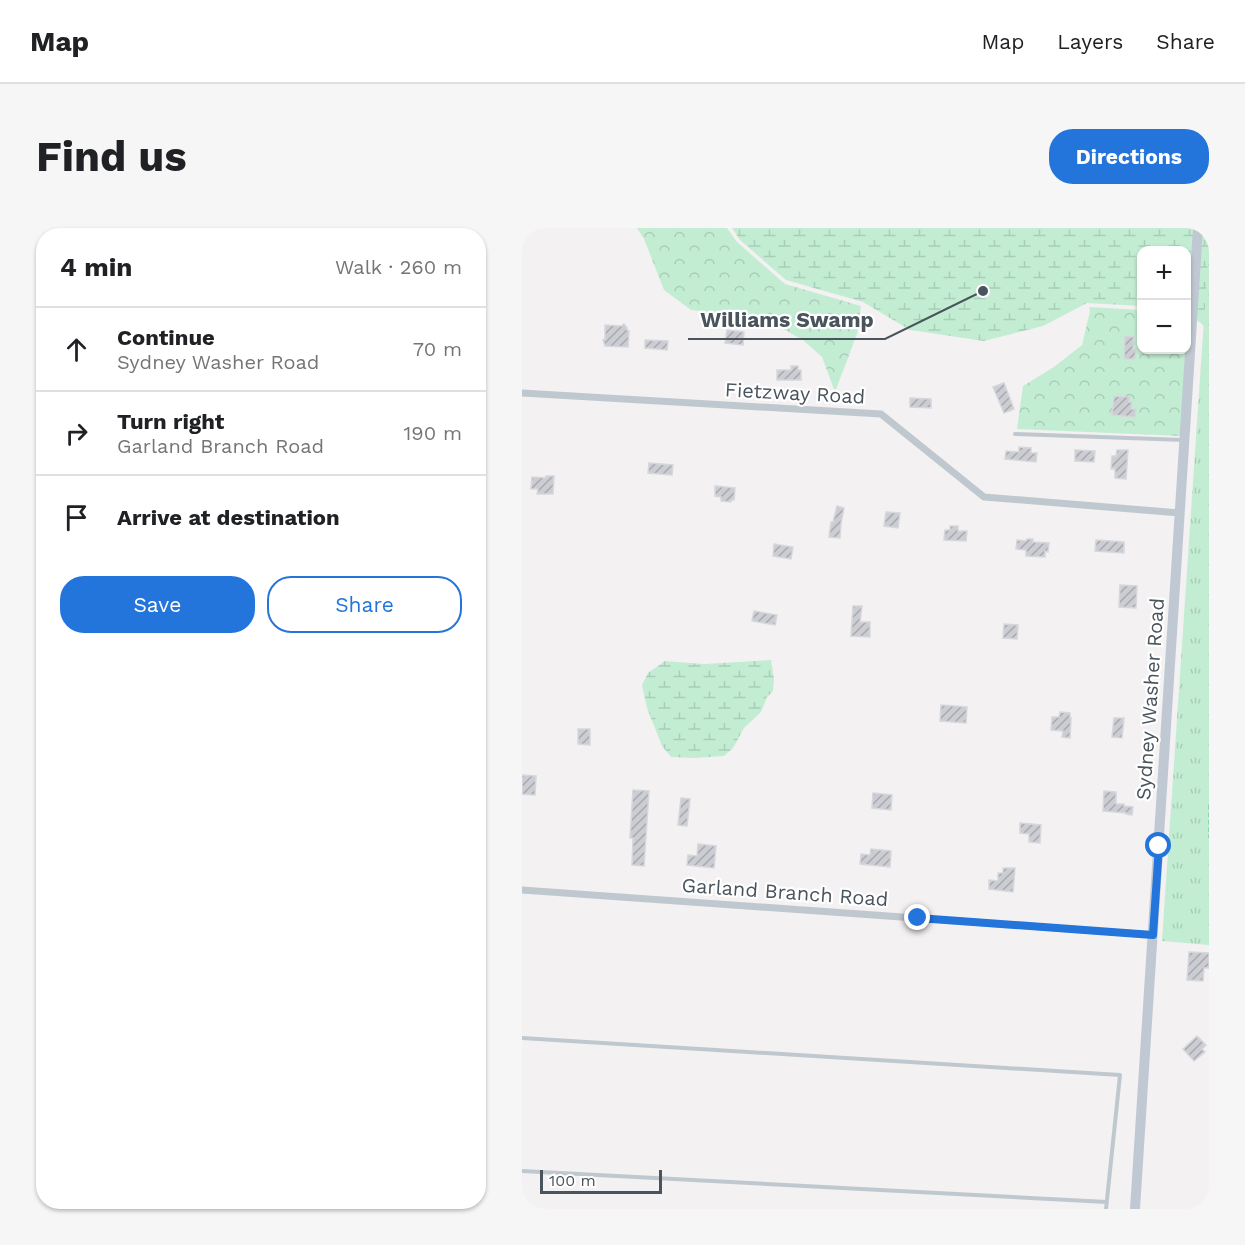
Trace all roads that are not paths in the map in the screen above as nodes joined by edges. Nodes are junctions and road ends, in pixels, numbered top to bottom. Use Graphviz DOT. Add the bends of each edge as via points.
graph roads {
  1 [pos="1198,228"];
  2 [pos="522,393"];
  3 [pos="1015,435"];
  4 [pos="1185,441"];
  5 [pos="1180,513"];
  6 [pos="522,890"];
  7 [pos="1153,935"];
  8 [pos="522,1038"];
  9 [pos="522,1171"];
  10 [pos="1107,1202"];
  11 [pos="1107,1209"];
  12 [pos="1135,1209"];
  1 -- 4 [label="street, Sydney Washer Road"];
  2 -- 5 [label="street, Fietzway Road" via="881,414 984,497"];
  3 -- 4 [label="lane"];
  4 -- 5 [label="street, Sydney Washer Road"];
  5 -- 7 [label="street, Sydney Washer Road"];
  6 -- 7 [label="street, Garland Branch Road"];
  7 -- 12 [label="street, Sydney Washer Road"];
  8 -- 10 [label="lane" via="1120,1076"];
  9 -- 10 [label="lane"];
  10 -- 11 [label="lane"];
}
